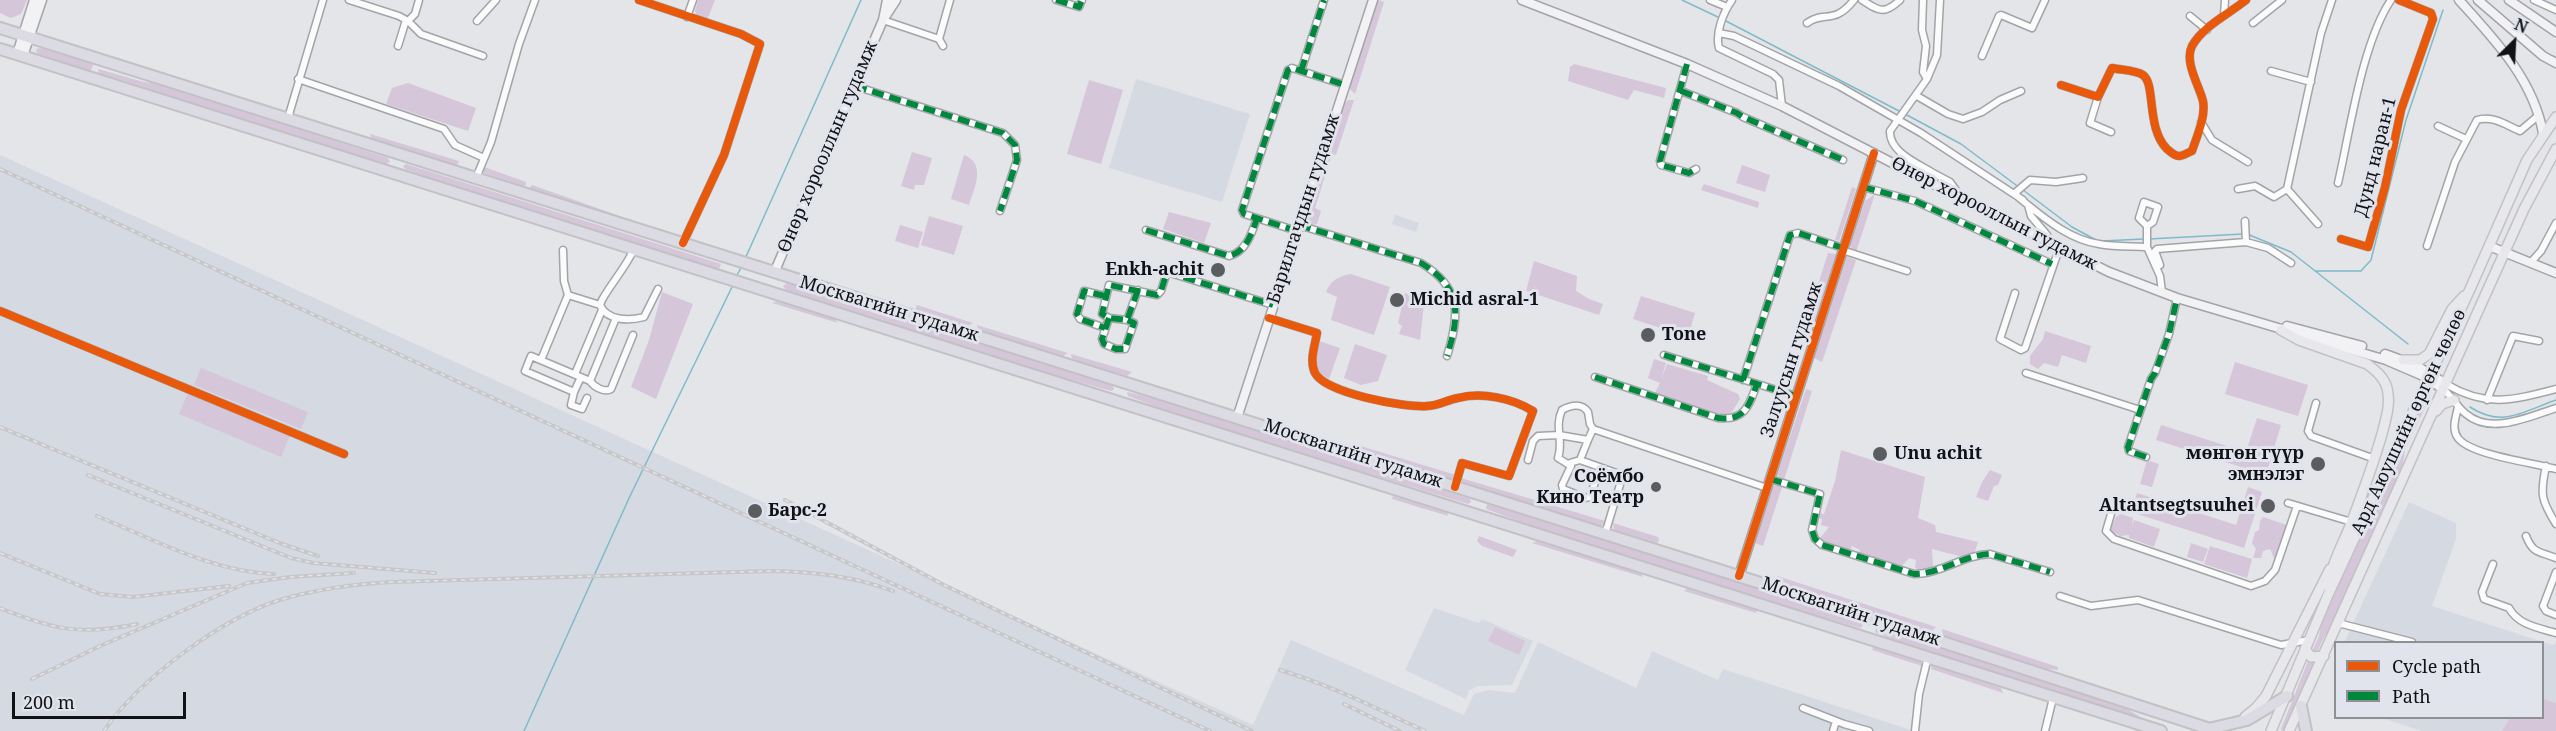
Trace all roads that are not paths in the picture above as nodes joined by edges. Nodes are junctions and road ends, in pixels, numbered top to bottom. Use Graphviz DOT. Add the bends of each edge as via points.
graph roads {
  1 [pos="34,0"];
  2 [pos="42,0"];
  3 [pos="323,0"];
  4 [pos="349,0"];
  5 [pos="419,0"];
  6 [pos="496,0"];
  7 [pos="535,0"];
  8 [pos="639,0"];
  9 [pos="693,0"];
  10 [pos="887,0"];
  11 [pos="896,0"];
  12 [pos="950,0"];
  13 [pos="1056,0"];
  14 [pos="1082,0"];
  15 [pos="1324,0"];
  16 [pos="1373,0"];
  17 [pos="1522,0"];
  18 [pos="1710,0"];
  19 [pos="1732,0"];
  20 [pos="1854,0"];
  21 [pos="1862,0"];
  22 [pos="1900,0"];
  23 [pos="1923,0"];
  24 [pos="1940,0"];
  25 [pos="2045,0"];
  26 [pos="2225,0"];
  27 [pos="2246,0"];
  28 [pos="2282,0"];
  29 [pos="2332,0"];
  30 [pos="2391,0"];
  31 [pos="2399,0"];
  32 [pos="2459,0"];
  33 [pos="2478,0"];
  34 [pos="2508,0"];
  35 [pos="2534,0"];
  36 [pos="1727,7"];
  37 [pos="2556,10"];
  38 [pos="2224,15"];
  39 [pos="687,16"];
  40 [pos="2190,16"];
  41 [pos="407,20"];
  42 [pos="883,20"];
  43 [pos="477,21"];
  44 [pos="1807,23"];
  45 [pos="2253,23"];
  46 [pos="0,28"];
  47 [pos="2207,30"];
  48 [pos="1719,32"];
  49 [pos="2556,32"];
  50 [pos="25,36"];
  51 [pos="398,46"];
  52 [pos="0,49"];
  53 [pos="20,55"];
  54 [pos="483,56"];
  55 [pos="1982,57"];
  56 [pos="107,62"];
  57 [pos="2556,63"];
  58 [pos="1687,64"];
  59 [pos="1301,71"];
  60 [pos="2271,71"];
  61 [pos="298,79"];
  62 [pos="1927,79"];
  63 [pos="101,82"];
  64 [pos="2311,82"];
  65 [pos="1345,85"];
  66 [pos="2061,85"];
  67 [pos="855,86"];
  68 [pos="1681,91"];
  69 [pos="2021,91"];
  70 [pos="1917,96"];
  71 [pos="2098,97"];
  72 [pos="1782,106"];
  73 [pos="2540,115"];
  74 [pos="2556,117"];
  75 [pos="288,118"];
  76 [pos="1896,119"];
  77 [pos="2201,121"];
  78 [pos="2438,126"];
  79 [pos="2111,132"];
  80 [pos="2543,134"];
  81 [pos="2466,139"];
  82 [pos="2556,149"];
  83 [pos="1874,153"];
  84 [pos="399,154"];
  85 [pos="484,158"];
  86 [pos="1842,160"];
  87 [pos="2248,162"];
  88 [pos="1696,169"];
  89 [pos="1933,173"];
  90 [pos="393,174"];
  91 [pos="476,178"];
  92 [pos="2084,178"];
  93 [pos="1929,182"];
  94 [pos="2338,183"];
  95 [pos="1863,187"];
  96 [pos="2238,189"];
  97 [pos="2287,189"];
  98 [pos="1962,199"];
  99 [pos="2026,203"];
  100 [pos="1000,211"];
  101 [pos="1257,218"];
  102 [pos="2556,223"];
  103 [pos="2245,224"];
  104 [pos="2318,224"];
  105 [pos="1298,228"];
  106 [pos="2147,228"];
  107 [pos="1146,230"];
  108 [pos="2246,238"];
  109 [pos="2341,239"];
  110 [pos="683,243"];
  111 [pos="2055,246"];
  112 [pos="2147,246"];
  113 [pos="2427,246"];
  114 [pos="2489,246"];
  115 [pos="634,249"];
  116 [pos="1843,249"];
  117 [pos="563,250"];
  118 [pos="2505,252"];
  119 [pos="2531,262"];
  120 [pos="2291,263"];
  121 [pos="2052,264"];
  122 [pos="2156,267"];
  123 [pos="769,271"];
  124 [pos="1907,272"];
  125 [pos="2556,273"];
  126 [pos="2471,287"];
  127 [pos="658,289"];
  128 [pos="1138,290"];
  129 [pos="2015,292"];
  130 [pos="2162,292"];
  131 [pos="568,295"];
  132 [pos="1104,296"];
  133 [pos="2177,298"];
  134 [pos="1273,305"];
  135 [pos="601,307"];
  136 [pos="0,312"];
  137 [pos="616,318"];
  138 [pos="1109,318"];
  139 [pos="1269,318"];
  140 [pos="1127,320"];
  141 [pos="1105,328"];
  142 [pos="2278,328"];
  143 [pos="633,335"];
  144 [pos="2539,341"];
  145 [pos="1664,355"];
  146 [pos="1447,356"];
  147 [pos="541,360"];
  148 [pos="2403,360"];
  149 [pos="2026,373"];
  150 [pos="578,376"];
  151 [pos="1595,377"];
  152 [pos="2430,377"];
  153 [pos="1743,380"];
  154 [pos="590,381"];
  155 [pos="1124,382"];
  156 [pos="1757,384"];
  157 [pos="2444,387"];
  158 [pos="2556,389"];
  159 [pos="574,392"];
  160 [pos="1796,396"];
  161 [pos="587,398"];
  162 [pos="2487,400"];
  163 [pos="1119,401"];
  164 [pos="2316,403"];
  165 [pos="2456,403"];
  166 [pos="2556,408"];
  167 [pos="2140,410"];
  168 [pos="1237,418"];
  169 [pos="2429,420"];
  170 [pos="1593,429"];
  171 [pos="1559,435"];
  172 [pos="1588,440"];
  173 [pos="344,454"];
  174 [pos="2146,457"];
  175 [pos="2374,459"];
  176 [pos="1528,460"];
  177 [pos="1580,460"];
  178 [pos="1570,463"];
  179 [pos="2546,466"];
  180 [pos="1600,467"];
  181 [pos="2556,469"];
  182 [pos="1769,483"];
  183 [pos="1455,487"];
  184 [pos="1481,495"];
  185 [pos="2288,503"];
  186 [pos="2298,506"];
  187 [pos="1474,513"];
  188 [pos="2111,514"];
  189 [pos="2356,523"];
  190 [pos="2556,524"];
  191 [pos="1605,534"];
  192 [pos="2526,536"];
  193 [pos="2556,558"];
  194 [pos="2333,564"];
  195 [pos="2493,564"];
  196 [pos="2050,572"];
  197 [pos="2556,572"];
  198 [pos="1739,576"];
  199 [pos="2328,595"];
  200 [pos="2060,596"];
  201 [pos="2556,615"];
  202 [pos="1872,618"];
  203 [pos="2338,623"];
  204 [pos="2556,633"];
  205 [pos="1866,637"];
  206 [pos="2408,641"];
  207 [pos="2307,644"];
  208 [pos="2286,647"];
  209 [pos="2324,656"];
  210 [pos="1928,657"];
  211 [pos="2299,664"];
  212 [pos="2287,696"];
  213 [pos="2053,698"];
  214 [pos="2135,705"];
  215 [pos="2301,706"];
  216 [pos="1803,708"];
  217 [pos="1836,721"];
  218 [pos="2136,723"];
  219 [pos="2236,724"];
  220 [pos="2212,730"];
  221 [pos="1833,731"];
  222 [pos="1869,731"];
  223 [pos="1915,731"];
  224 [pos="2044,731"];
  225 [pos="2161,731"];
  226 [pos="2271,731"];
  227 [pos="2289,731"];
  228 [pos="2306,731"];
  1 -- 50 [label="main road"];
  2 -- 50 [label="main road"];
  3 -- 61 [label="street"];
  4 -- 41 [label="street"];
  5 -- 41 [label="street" via="415,14"];
  6 -- 43 [label="street"];
  7 -- 85 [label="street"];
  8 -- 39 [label="street"];
  9 -- 39 [label="street"];
  10 -- 42 [label="main road, Өнөр хорооллын гудамж"];
  11 -- 42 [label="main road, Өнөр хорооллын гудамж"];
  12 -- 42 [label="street" via="941,42"];
  13 -- 14 [label="street" via="1079,7"];
  15 -- 59 [label="street"];
  16 -- 65 [label="main road, Барилгачдын гудамж"];
  17 -- 58 [label="main road, Өнөр хорооллын гудамж"];
  18 -- 36 [label="street"];
  19 -- 36 [label="street"];
  20 -- 44 [label="street" via="1846,12"];
  21 -- 22 [label="street" via="1883,11"];
  23 -- 62 [label="street" via="1923,72"];
  24 -- 62 [label="street" via="1937,55"];
  25 -- 55 [label="street" via="2032,28 1999,16"];
  26 -- 38 [label="street"];
  27 -- 38 [label="street"];
  28 -- 45 [label="street"];
  29 -- 64 [label="street"];
  30 -- 94 [label="street, Дунд наран-1" via="2383,11 2361,76"];
  31 -- 109 [label="street, Дунд наран-1" via="2431,13 2433,19 2401,110 2368,247"];
  32 -- 73 [label="main road" via="2521,74"];
  33 -- 57 [label="main road" via="2535,50"];
  34 -- 49 [label="main road"];
  35 -- 37 [label="street"];
  36 -- 48 [label="street"];
  38 -- 47 [label="street"];
  39 -- 110 [label="street" via="760,44 724,155"];
  40 -- 47 [label="street"];
  41 -- 51 [label="street"];
  41 -- 54 [label="street" via="421,34"];
  42 -- 67 [label="main road, Өнөр хорооллын гудамж"];
  46 -- 50 [label="highway, Москвагийн гудамж"];
  47 -- 77 [label="street" via="2190,53 2203,102"];
  48 -- 72 [label="street" via="1719,48 1779,80"];
  48 -- 76 [label="street" via="1809,71"];
  50 -- 53 [label="main road"];
  50 -- 56 [label="highway, Москвагийн гудамж"];
  52 -- 53 [label="highway, Москвагийн гудамж"];
  53 -- 63 [label="highway, Москвагийн гудамж"];
  56 -- 63 [label="highway" via="95,70"];
  56 -- 75 [label="highway, Москвагийн гудамж"];
  58 -- 68 [label="street"];
  58 -- 72 [label="main road, Өнөр хорооллын гудамж"];
  59 -- 65 [label="street"];
  59 -- 101 [label="street" via="1288,70 1242,210"];
  60 -- 64 [label="street"];
  61 -- 75 [label="street"];
  61 -- 85 [label="street" via="444,129 455,145"];
  62 -- 70 [label="street"];
  63 -- 90 [label="highway, Москвагийн гудамж"];
  64 -- 97 [label="street"];
  65 -- 105 [label="main road, Барилгачдын гудамж"];
  66 -- 71 [label="street"];
  67 -- 100 [label="street" via="1003,133 1015,145 1017,160"];
  67 -- 123 [label="main road, Өнөр хорооллын гудамж"];
  68 -- 86 [label="street"];
  68 -- 88 [label="street" via="1660,161 1661,165 1689,173"];
  69 -- 70 [label="street" via="1963,119"];
  70 -- 76 [label="street"];
  71 -- 77 [label="street" via="2112,68 2146,77 2156,134 2179,156 2192,151"];
  71 -- 79 [label="street" via="2090,123"];
  72 -- 83 [label="main road, Өнөр хорооллын гудамж"];
  73 -- 80 [label="main road"];
  73 -- 81 [label="street" via="2520,131 2484,117 2477,120"];
  74 -- 80 [label="main road, Ард Аюушийн өргөн чөлөө"];
  75 -- 84 [label="highway, Москвагийн гудамж"];
  76 -- 89 [label="street" via="1890,131 1892,143"];
  76 -- 99 [label="street"];
  77 -- 87 [label="street" via="2212,140"];
  78 -- 81 [label="street"];
  80 -- 114 [label="main road, Ард Аюушийн өргөн чөлөө" via="2527,160"];
  81 -- 113 [label="street"];
  82 -- 118 [label="main road, Ард Аюушийн өргөн чөлөө"];
  83 -- 93 [label="main road, Өнөр хорооллын гудамж"];
  83 -- 95 [label="main road, Залуусын гудамж"];
  84 -- 90 [label="highway"];
  84 -- 91 [label="highway, Москвагийн гудамж"];
  85 -- 91 [label="street"];
  89 -- 93 [label="street"];
  89 -- 98 [label="street" via="1950,183"];
  90 -- 115 [label="highway, Москвагийн гудамж"];
  91 -- 110 [label="highway, Москвагийн гудамж"];
  92 -- 99 [label="street" via="2030,180 2015,194"];
  93 -- 98 [label="main road, Өнөр хорооллын гудамж"];
  95 -- 116 [label="main road, Залуусын гудамж"];
  95 -- 121 [label="street" via="1915,201"];
  96 -- 97 [label="street" via="2255,186 2274,197"];
  97 -- 104 [label="street"];
  98 -- 111 [label="main road, Өнөр хорооллын гудамж"];
  99 -- 111 [label="street" via="2031,216"];
  99 -- 112 [label="street" via="2049,221 2085,240"];
  101 -- 105 [label="street"];
  101 -- 107 [label="street" via="1251,237 1238,253 1229,256"];
  102 -- 119 [label="street"];
  103 -- 108 [label="street"];
  105 -- 134 [label="main road, Барилгачдын гудамж"];
  105 -- 146 [label="street" via="1421,263 1437,273 1452,294 1456,308"];
  106 -- 112 [label="street"];
  108 -- 120 [label="street"];
  108 -- 122 [label="street" via="2157,249 2160,265"];
  110 -- 123 [label="highway, Москвагийн гудамж"];
  111 -- 121 [label="street"];
  111 -- 130 [label="main road, Өнөр хорооллын гудамж"];
  112 -- 122 [label="street"];
  114 -- 118 [label="main road"];
  114 -- 126 [label="main road, Ард Аюушийн өргөн чөлөө"];
  115 -- 135 [label="street"];
  115 -- 163 [label="highway, Москвагийн гудамж"];
  116 -- 124 [label="street"];
  116 -- 153 [label="street" via="1798,233 1790,235"];
  116 -- 160 [label="main road, Залуусын гудамж"];
  117 -- 131 [label="street"];
  118 -- 119 [label="main road"];
  118 -- 157 [label="main road, Ард Аюушийн өргөн чөлөө"];
  119 -- 125 [label="main road"];
  121 -- 129 [label="street" via="2025,348 2021,350 2000,339"];
  122 -- 130 [label="street"];
  123 -- 155 [label="highway, Москвагийн гудамж"];
  126 -- 148 [label="main road" via="2452,309 2429,354 2420,360"];
  126 -- 152 [label="main road, Ард Аюушийн өргөн чөлөө"];
  127 -- 137 [label="street" via="644,317"];
  128 -- 132 [label="street" via="1109,285"];
  128 -- 134 [label="street" via="1157,295 1167,272"];
  128 -- 140 [label="street"];
  130 -- 133 [label="main road, Өнөр хорооллын гудамж"];
  131 -- 135 [label="street"];
  131 -- 147 [label="street"];
  132 -- 138 [label="street" via="1101,312"];
  132 -- 141 [label="street" via="1084,291 1077,314 1080,319"];
  133 -- 142 [label="main road, Өнөр хорооллын гудамж"];
  133 -- 167 [label="street" via="2169,334"];
  134 -- 139 [label="main road, Барилгачдын гудамж"];
  135 -- 137 [label="street"];
  135 -- 150 [label="street"];
  136 -- 173 [label="street"];
  137 -- 154 [label="street"];
  138 -- 140 [label="street"];
  138 -- 141 [label="street"];
  139 -- 168 [label="main road, Барилгачдын гудамж"];
  139 -- 183 [label="street" via="1317,333 1313,371 1325,384 1384,403 1411,407 1489,396 1533,411 1509,476 1462,464"];
  140 -- 141 [label="street" via="1134,323 1125,349 1104,344"];
  142 -- 148 [label="main road" via="2302,329"];
  142 -- 152 [label="main road"];
  142 -- 175 [label="main road" via="2299,340 2367,364 2382,378 2389,400"];
  143 -- 154 [label="street" via="611,389 604,390"];
  144 -- 162 [label="street" via="2513,336"];
  145 -- 153 [label="street"];
  147 -- 150 [label="street"];
  147 -- 159 [label="street" via="531,356 525,372"];
  148 -- 152 [label="main road"];
  149 -- 167 [label="street"];
  150 -- 154 [label="street"];
  150 -- 159 [label="street"];
  151 -- 156 [label="street" via="1728,419 1743,413"];
  152 -- 157 [label="main road"];
  152 -- 189 [label="main road, Ард Аюушийн өргөн чөлөө"];
  153 -- 156 [label="street"];
  155 -- 163 [label="highway"];
  155 -- 168 [label="highway, Москвагийн гудамж"];
  156 -- 160 [label="street"];
  157 -- 162 [label="street"];
  157 -- 165 [label="street"];
  157 -- 169 [label="main road, Ард Аюушийн өргөн чөлөө"];
  158 -- 162 [label="street" via="2512,400"];
  159 -- 161 [label="street" via="571,405 581,409"];
  160 -- 182 [label="main road, Залуусын гудамж"];
  163 -- 187 [label="highway, Москвагийн гудамж"];
  164 -- 175 [label="street" via="2308,431 2311,436"];
  165 -- 166 [label="street" via="2467,415 2487,424 2518,420"];
  165 -- 169 [label="main road" via="2442,404"];
  165 -- 179 [label="street" via="2453,427 2468,446"];
  167 -- 174 [label="street" via="2128,447 2129,451"];
  168 -- 183 [label="highway, Москвагийн гудамж"];
  169 -- 203 [label="main road, Ард Аюушийн өргөн чөлөө"];
  170 -- 171 [label="street" via="1585,408 1573,406 1562,410"];
  170 -- 172 [label="street"];
  170 -- 182 [label="street"];
  171 -- 172 [label="street"];
  171 -- 176 [label="street" via="1538,436"];
  171 -- 178 [label="street" via="1562,448 1558,458"];
  172 -- 177 [label="street"];
  175 -- 189 [label="main road"];
  177 -- 178 [label="street"];
  177 -- 180 [label="street"];
  178 -- 180 [label="street" via="1563,489 1585,498 1590,498"];
  179 -- 181 [label="street"];
  179 -- 190 [label="street" via="2541,491 2543,504"];
  180 -- 191 [label="street" via="1622,478"];
  182 -- 196 [label="street" via="1820,494 1812,530 1815,539 1831,549 1914,574 1927,574 1980,554"];
  182 -- 198 [label="main road, Залуусын гудамж"];
  183 -- 184 [label="highway, Москвагийн гудамж"];
  184 -- 187 [label="highway"];
  184 -- 191 [label="highway, Москвагийн гудамж"];
  185 -- 186 [label="street"];
  186 -- 188 [label="street" via="2276,570 2265,581 2251,586 2114,539 2106,531"];
  186 -- 189 [label="street"];
  187 -- 205 [label="highway, Москвагийн гудамж"];
  189 -- 194 [label="main road"];
  189 -- 199 [label="main road, Ард Аюушийн өргөн чөлөө"];
  191 -- 198 [label="highway, Москвагийн гудамж"];
  192 -- 193 [label="street" via="2537,552"];
  194 -- 199 [label="main road"];
  194 -- 208 [label="main road"];
  195 -- 204 [label="street" via="2482,592 2484,599 2509,608 2521,622"];
  197 -- 201 [label="street" via="2543,606"];
  198 -- 202 [label="highway, Москвагийн гудамж"];
  199 -- 207 [label="main road, Ард Аюушийн өргөн чөлөө"];
  200 -- 208 [label="street" via="2091,606 2138,600"];
  202 -- 205 [label="highway"];
  202 -- 214 [label="highway, Москвагийн гудамж"];
  203 -- 206 [label="street"];
  203 -- 209 [label="main road, Ард Аюушийн өргөн чөлөө"];
  205 -- 210 [label="highway, Москвагийн гудамж"];
  207 -- 208 [label="street"];
  207 -- 209 [label="main road" via="2311,657"];
  207 -- 211 [label="main road, Ард Аюушийн өргөн чөлөө"];
  208 -- 211 [label="street"];
  208 -- 219 [label="main road" via="2262,702"];
  209 -- 215 [label="main road, Ард Аюушийн өргөн чөлөө"];
  210 -- 213 [label="highway, Москвагийн гудамж"];
  210 -- 223 [label="street"];
  211 -- 212 [label="main road, Ард Аюушийн өргөн чөлөө"];
  212 -- 219 [label="highway"];
  212 -- 226 [label="main road, Ард Аюушийн өргөн чөлөө"];
  213 -- 218 [label="highway, Москвагийн гудамж"];
  213 -- 224 [label="street"];
  214 -- 218 [label="highway" via="2143,714"];
  214 -- 220 [label="highway, Москвагийн гудамж"];
  215 -- 227 [label="main road, Ард Аюушийн өргөн чөлөө"];
  215 -- 228 [label="highway"];
  216 -- 217 [label="street"];
  217 -- 221 [label="street"];
  217 -- 222 [label="street"];
  218 -- 225 [label="highway, Москвагийн гудамж"];
  219 -- 220 [label="highway"];
}
